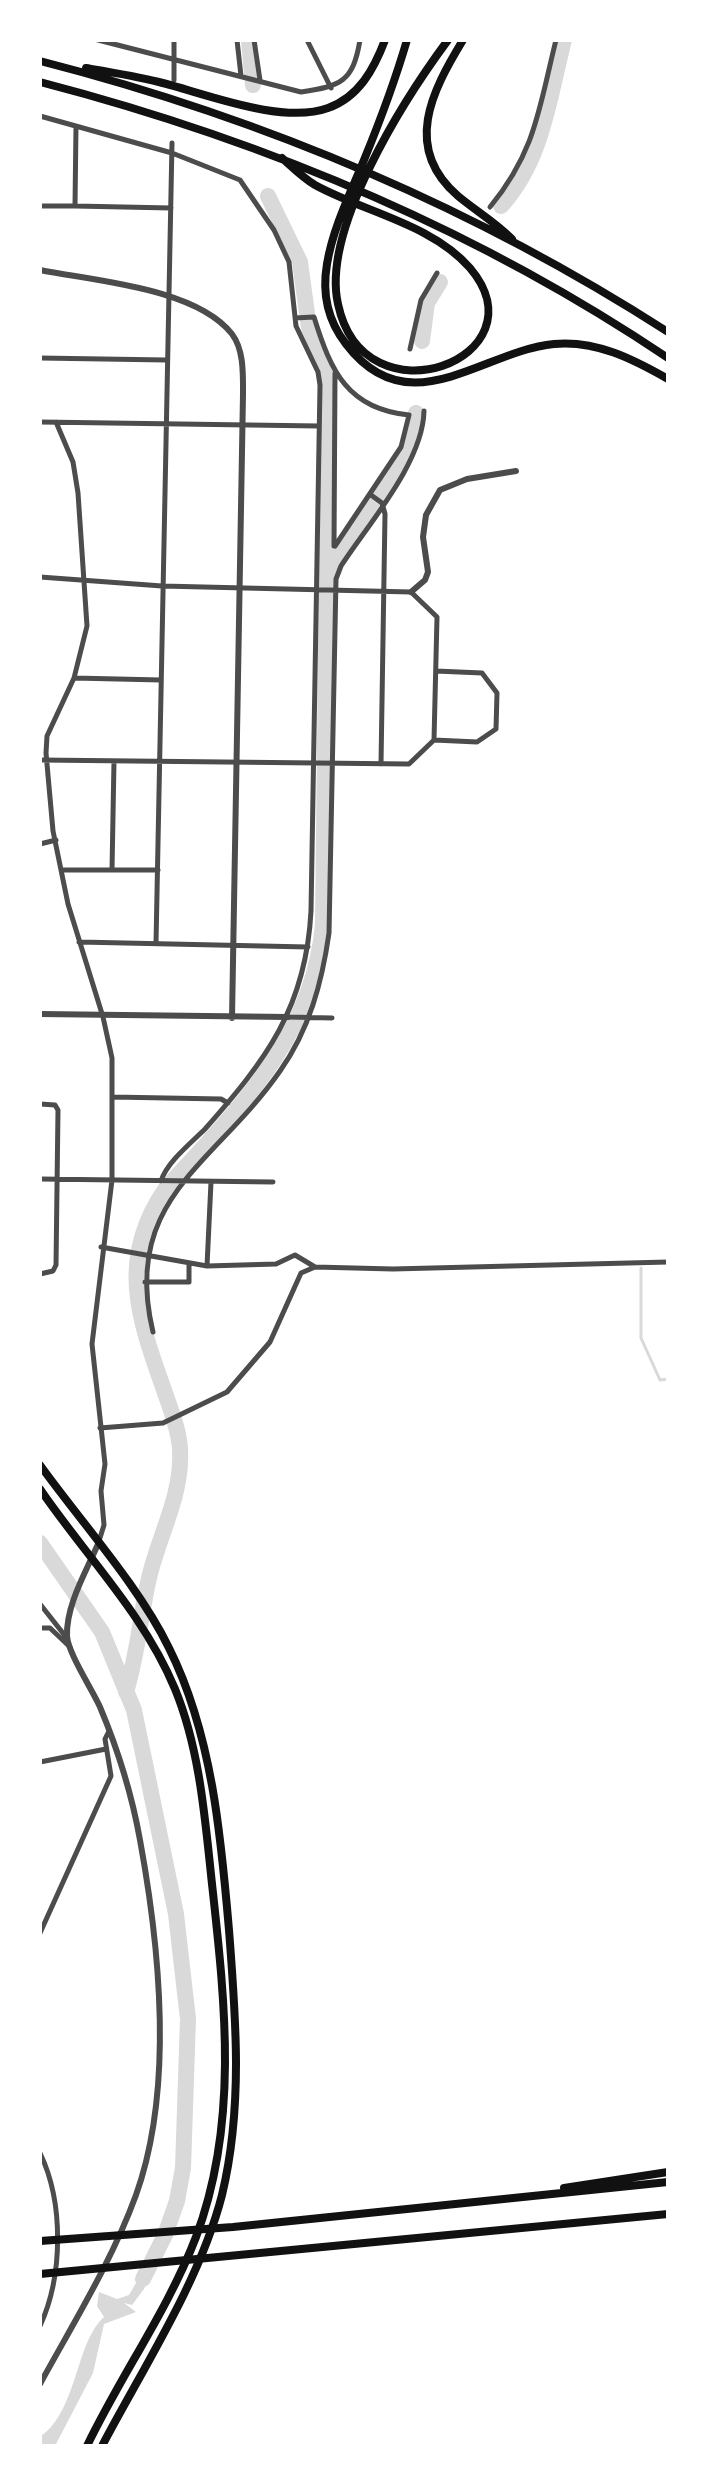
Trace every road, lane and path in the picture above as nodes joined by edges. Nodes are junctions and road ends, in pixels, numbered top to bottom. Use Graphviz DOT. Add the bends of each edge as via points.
graph roads {
  1 [pos="98,40"];
  2 [pos="174,40"];
  3 [pos="237,40"];
  4 [pos="254,40"];
  5 [pos="307,40"];
  6 [pos="360,40"];
  7 [pos="385,40"];
  8 [pos="407,40"];
  9 [pos="448,40"];
  10 [pos="463,40"];
  11 [pos="556,40"];
  12 [pos="174,59"];
  13 [pos="40,60"];
  14 [pos="243,76"];
  15 [pos="174,80"];
  16 [pos="259,81"];
  17 [pos="40,82"];
  18 [pos="331,88"];
  19 [pos="40,116"];
  20 [pos="76,126"];
  21 [pos="172,143"];
  22 [pos="172,153"];
  23 [pos="282,158"];
  24 [pos="40,206"];
  25 [pos="75,206"];
  26 [pos="490,207"];
  27 [pos="171,208"];
  28 [pos="519,245"];
  29 [pos="40,270"];
  30 [pos="437,273"];
  31 [pos="167,296"];
  32 [pos="297,318"];
  33 [pos="668,332"];
  34 [pos="410,349"];
  35 [pos="40,358"];
  36 [pos="668,358"];
  37 [pos="166,360"];
  38 [pos="335,372"];
  39 [pos="668,379"];
  40 [pos="424,411"];
  41 [pos="40,422"];
  42 [pos="56,422"];
  43 [pos="166,422"];
  44 [pos="319,426"];
  45 [pos="242,427"];
  46 [pos="516,471"];
  47 [pos="371,495"];
  48 [pos="381,503"];
  49 [pos="40,577"];
  50 [pos="86,581"];
  51 [pos="162,586"];
  52 [pos="240,586"];
  53 [pos="318,588"];
  54 [pos="334,588"];
  55 [pos="383,589"];
  56 [pos="411,592"];
  57 [pos="436,671"];
  58 [pos="74,678"];
  59 [pos="161,680"];
  60 [pos="434,740"];
  61 [pos="44,760"];
  62 [pos="114,761"];
  63 [pos="160,762"];
  64 [pos="237,763"];
  65 [pos="314,764"];
  66 [pos="333,764"];
  67 [pos="381,764"];
  68 [pos="56,840"];
  69 [pos="40,844"];
  70 [pos="63,870"];
  71 [pos="112,870"];
  72 [pos="158,870"];
  73 [pos="79,942"];
  74 [pos="156,943"];
  75 [pos="234,944"];
  76 [pos="308,947"];
  77 [pos="40,1014"];
  78 [pos="103,1017"];
  79 [pos="288,1017"];
  80 [pos="232,1018"];
  81 [pos="309,1018"];
  82 [pos="332,1018"];
  83 [pos="112,1097"];
  84 [pos="228,1103"];
  85 [pos="40,1104"];
  86 [pos="40,1179"];
  87 [pos="57,1179"];
  88 [pos="112,1180"];
  89 [pos="161,1181"];
  90 [pos="186,1182"];
  91 [pos="211,1182"];
  92 [pos="273,1182"];
  93 [pos="101,1247"];
  94 [pos="147,1256"];
  95 [pos="668,1262"];
  96 [pos="189,1264"];
  97 [pos="207,1266"];
  98 [pos="315,1267"];
  99 [pos="40,1274"];
  100 [pos="145,1282"];
  101 [pos="153,1332"];
  102 [pos="100,1428"];
  103 [pos="40,1465"];
  104 [pos="40,1489"];
  105 [pos="98,1544"];
  106 [pos="91,1560"];
  107 [pos="40,1604"];
  108 [pos="40,1628"];
  109 [pos="67,1638"];
  110 [pos="71,1647"];
  111 [pos="109,1731"];
  112 [pos="106,1749"];
  113 [pos="40,1762"];
  114 [pos="40,1933"];
  115 [pos="40,2153"];
  116 [pos="668,2172"];
  117 [pos="650,2180"];
  118 [pos="668,2182"];
  119 [pos="668,2214"];
  120 [pos="40,2241"];
  121 [pos="40,2274"];
  122 [pos="40,2326"];
  123 [pos="40,2384"];
  124 [pos="87,2446"];
  125 [pos="102,2446"];
  1 -- 12 [label="street"];
  2 -- 12 [label="street"];
  3 -- 14 [label="street"];
  4 -- 16 [label="street"];
  5 -- 18 [label="street"];
  6 -- 18 [label="street" via="356,62 344,81"];
  7 -- 13 [label="highway" via="375,68 361,84 339,102 315,111 254,106"];
  8 -- 39 [label="highway" via="329,255 326,301 344,341 369,366 404,381 460,377 529,349 575,344 613,351"];
  9 -- 23 [label="highway" via="409,93 377,153 348,224 336,287 348,329 378,360 426,372 461,360 475,346 486,308 479,282 453,252 376,212 327,190 313,184"];
  10 -- 28 [label="highway" via="433,94 426,125 429,153 458,196"];
  11 -- 26 [label="street" via="529,148"];
  12 -- 14 [label="street"];
  12 -- 15 [label="street"];
  13 -- 28 [label="highway" via="158,93 340,160"];
  14 -- 16 [label="street"];
  16 -- 18 [label="street" via="301,92"];
  17 -- 23 [label="highway" via="124,104"];
  19 -- 20 [label="street"];
  20 -- 22 [label="street"];
  20 -- 25 [label="street"];
  21 -- 22 [label="street"];
  22 -- 27 [label="street"];
  22 -- 32 [label="street" via="240,180 253,197 289,262"];
  23 -- 36 [label="highway" via="380,199 538,279"];
  24 -- 25 [label="street"];
  25 -- 27 [label="street"];
  27 -- 31 [label="street"];
  28 -- 33 [label="highway"];
  29 -- 31 [label="street"];
  30 -- 34 [label="street" via="421,300"];
  31 -- 37 [label="street"];
  31 -- 45 [label="street" via="202,309 237,342 243,368"];
  32 -- 38 [label="street" via="311,317"];
  32 -- 44 [label="street" via="318,372"];
  35 -- 37 [label="street"];
  37 -- 43 [label="street"];
  38 -- 47 [label="street" via="368,407 409,415 401,447"];
  38 -- 47 [label="street" via="333,546"];
  40 -- 48 [label="street" via="419,443"];
  41 -- 42 [label="street"];
  42 -- 43 [label="street"];
  42 -- 50 [label="street" via="73,462"];
  43 -- 45 [label="street"];
  43 -- 51 [label="street"];
  44 -- 45 [label="street"];
  44 -- 53 [label="street"];
  45 -- 52 [label="street"];
  46 -- 56 [label="street" via="467,479 440,490 426,515 428,572"];
  47 -- 48 [label="street"];
  48 -- 54 [label="street" via="341,566"];
  48 -- 55 [label="street"];
  49 -- 50 [label="street"];
  50 -- 51 [label="street"];
  50 -- 58 [label="street" via="87,636"];
  51 -- 52 [label="street"];
  51 -- 59 [label="street"];
  52 -- 53 [label="street"];
  52 -- 64 [label="street"];
  53 -- 54 [label="street"];
  53 -- 65 [label="street"];
  54 -- 55 [label="street"];
  54 -- 66 [label="street"];
  55 -- 56 [label="street"];
  55 -- 67 [label="street"];
  56 -- 57 [label="street" via="437,617"];
  57 -- 60 [label="street"];
  57 -- 60 [label="street" via="482,673 497,693 496,729 477,742"];
  58 -- 59 [label="street"];
  58 -- 61 [label="street" via="47,736"];
  59 -- 63 [label="street"];
  60 -- 67 [label="street" via="409,764"];
  61 -- 62 [label="street"];
  61 -- 68 [label="street"];
  62 -- 63 [label="street"];
  62 -- 71 [label="street"];
  63 -- 64 [label="street"];
  63 -- 72 [label="street"];
  64 -- 65 [label="street"];
  64 -- 75 [label="street"];
  65 -- 66 [label="street"];
  65 -- 76 [label="street"];
  66 -- 67 [label="street"];
  66 -- 81 [label="street" via="329,933"];
  68 -- 69 [label="street"];
  68 -- 70 [label="street"];
  70 -- 71 [label="street"];
  70 -- 73 [label="street"];
  71 -- 72 [label="street"];
  72 -- 74 [label="street"];
  73 -- 74 [label="street"];
  73 -- 78 [label="street"];
  74 -- 75 [label="street"];
  75 -- 76 [label="street"];
  75 -- 80 [label="street"];
  76 -- 79 [label="street"];
  77 -- 78 [label="street"];
  78 -- 80 [label="street"];
  78 -- 83 [label="street"];
  79 -- 80 [label="street"];
  79 -- 81 [label="street"];
  79 -- 84 [label="street" via="263,1061"];
  81 -- 82 [label="street"];
  81 -- 90 [label="street" via="269,1087"];
  83 -- 84 [label="street"];
  83 -- 88 [label="street"];
  84 -- 89 [label="street"];
  85 -- 87 [label="street" via="58,1110"];
  86 -- 87 [label="street"];
  87 -- 88 [label="street"];
  87 -- 99 [label="street" via="56,1265"];
  88 -- 89 [label="street"];
  88 -- 93 [label="street"];
  89 -- 90 [label="street"];
  90 -- 91 [label="street"];
  90 -- 94 [label="street" via="159,1216"];
  91 -- 92 [label="street"];
  91 -- 97 [label="street"];
  93 -- 94 [label="street"];
  93 -- 102 [label="street" via="92,1344"];
  94 -- 96 [label="street"];
  94 -- 100 [label="street"];
  95 -- 98 [label="street"];
  96 -- 97 [label="street"];
  96 -- 100 [label="street" via="189,1282"];
  97 -- 98 [label="street" via="276,1264 295,1255"];
  98 -- 102 [label="street" via="301,1273 270,1342 227,1392 163,1423"];
  100 -- 101 [label="street"];
  102 -- 105 [label="street" via="104,1525"];
  103 -- 105 [label="highway"];
  104 -- 106 [label="highway"];
  105 -- 106 [label="street"];
  105 -- 125 [label="highway" via="154,1621 188,1691 217,1823 235,2010 234,2119 221,2195 202,2253"];
  106 -- 109 [label="street"];
  106 -- 124 [label="highway" via="160,1658 184,1716 206,1826 226,2043 221,2138 196,2238"];
  107 -- 109 [label="street"];
  108 -- 110 [label="street" via="56,1631"];
  109 -- 110 [label="street"];
  110 -- 111 [label="street"];
  111 -- 112 [label="street"];
  111 -- 123 [label="street" via="140,1839 154,1942 160,2060 152,2132 136,2193 105,2264"];
  112 -- 113 [label="street"];
  112 -- 114 [label="street" via="111,1776"];
  115 -- 122 [label="street" via="56,2220 55,2256"];
  116 -- 117 [label="highway"];
  117 -- 118 [label="highway"];
  117 -- 120 [label="highway" via="233,2227"];
  119 -- 121 [label="highway"];
}
